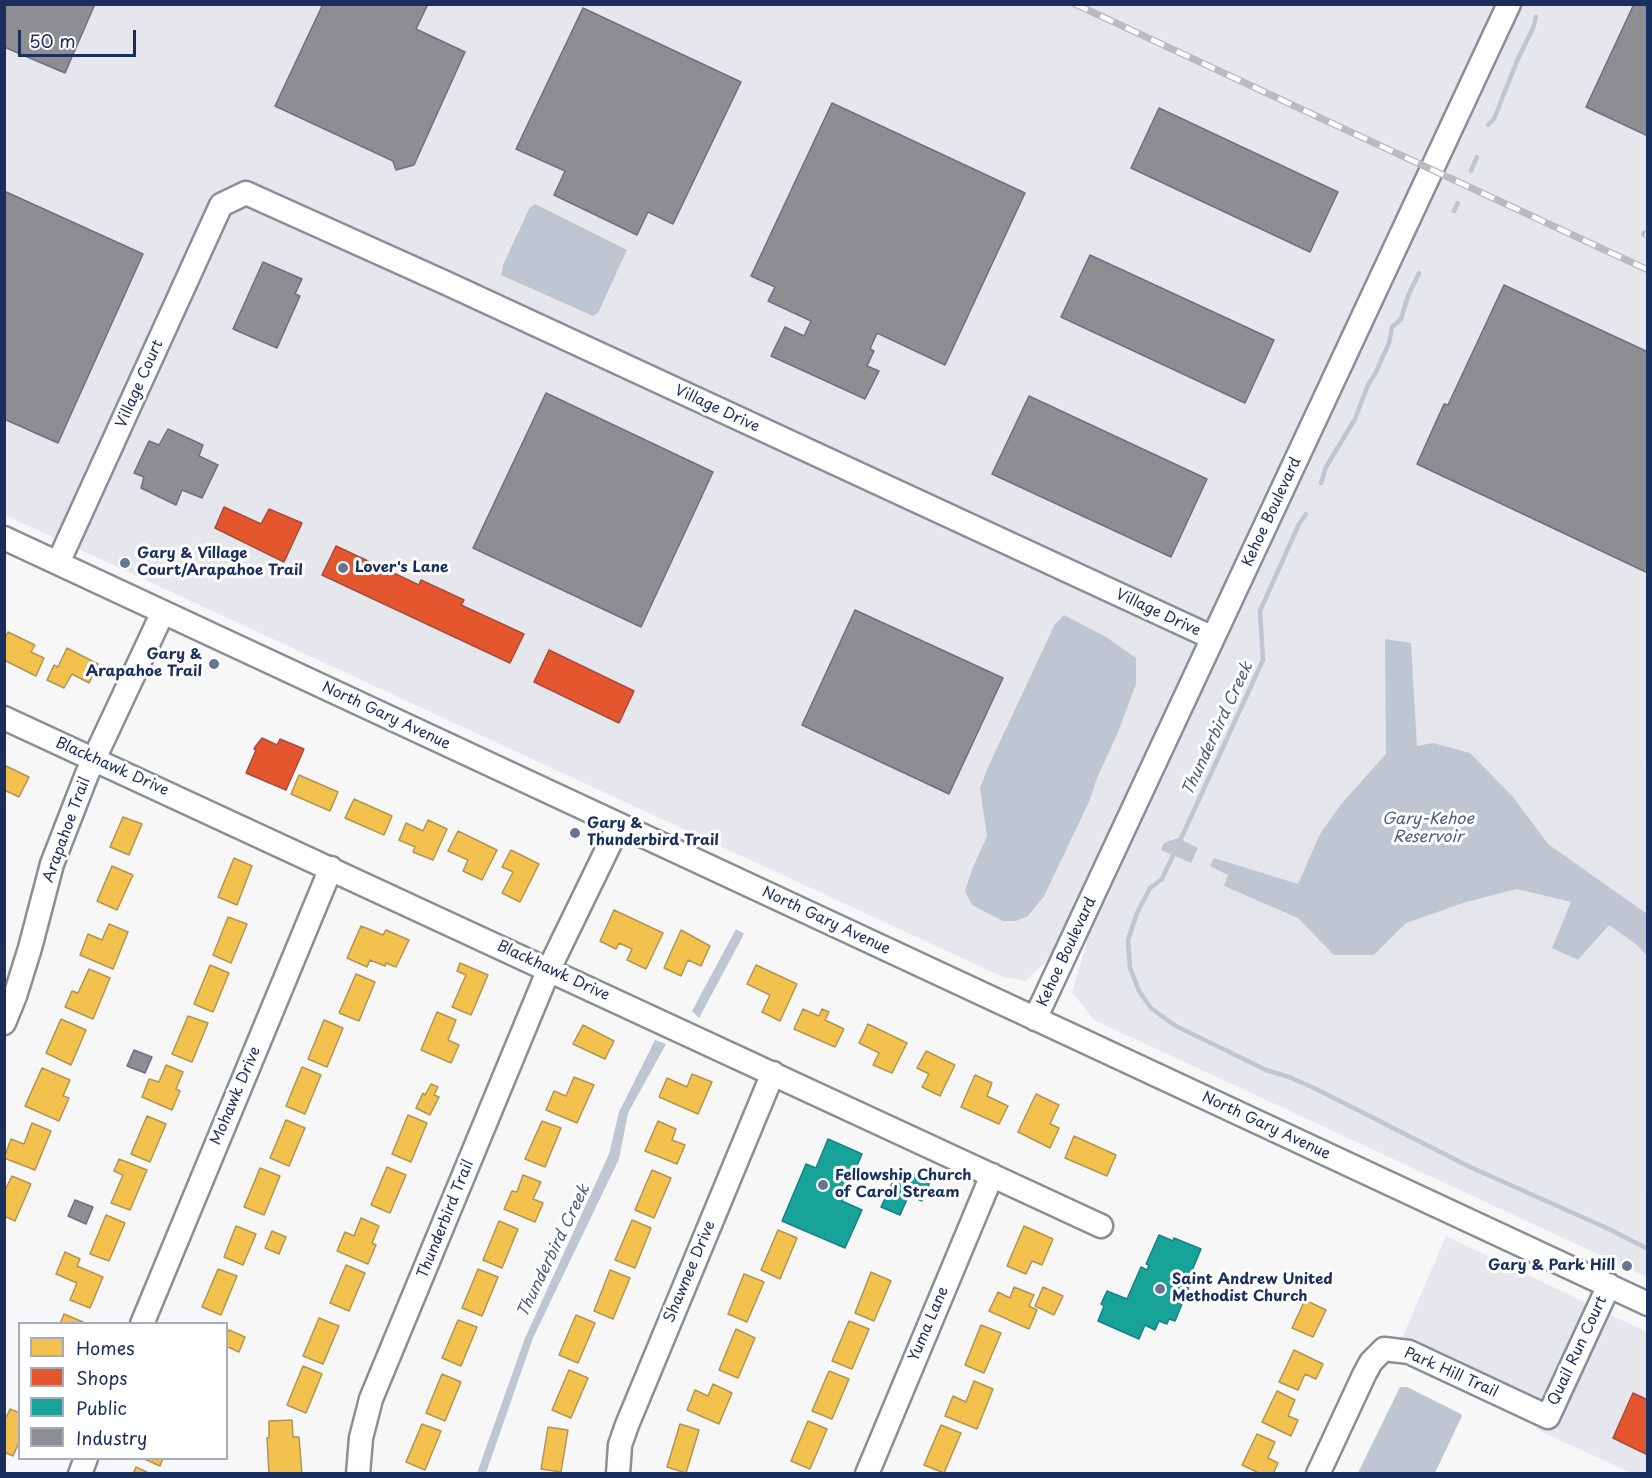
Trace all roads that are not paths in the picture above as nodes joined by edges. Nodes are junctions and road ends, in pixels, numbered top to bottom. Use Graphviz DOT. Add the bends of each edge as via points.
graph roads {
  1 [pos="1509,4"];
  2 [pos="221,205"];
  3 [pos="4,538"];
  4 [pos="57,563"];
  5 [pos="163,612"];
  6 [pos="1213,638"];
  7 [pos="4,718"];
  8 [pos="94,759"];
  9 [pos="619,825"];
  10 [pos="331,868"];
  11 [pos="549,969"];
  12 [pos="1035,1019"];
  13 [pos="4,1023"];
  14 [pos="773,1073"];
  15 [pos="992,1175"];
  16 [pos="1101,1226"];
  17 [pos="1609,1286"];
  18 [pos="1647,1304"];
  19 [pos="142,1322"];
  20 [pos="1548,1417"];
  21 [pos="358,1473"];
  22 [pos="618,1473"];
  23 [pos="867,1473"];
  24 [pos="1318,1473"];
  1 -- 6 [label="street, Kehoe Boulevard"];
  2 -- 4 [label="street, Village Court"];
  2 -- 6 [label="street, Village Drive" via="246,193"];
  3 -- 4 [label="street, North Gary Avenue"];
  4 -- 5 [label="street, North Gary Avenue"];
  5 -- 8 [label="street, Arapahoe Trail"];
  5 -- 9 [label="street, North Gary Avenue"];
  6 -- 12 [label="street, Kehoe Boulevard"];
  7 -- 8 [label="street, Blackhawk Drive"];
  8 -- 10 [label="street, Blackhawk Drive"];
  8 -- 13 [label="street, Arapahoe Trail" via="52,864 30,948"];
  9 -- 11 [label="street, Thunderbird Trail"];
  9 -- 12 [label="street, North Gary Avenue"];
  10 -- 11 [label="street, Blackhawk Drive"];
  10 -- 19 [label="street, Mohawk Drive"];
  11 -- 14 [label="street, Blackhawk Drive"];
  11 -- 21 [label="street, Thunderbird Trail" via="371,1398 361,1438"];
  12 -- 17 [label="street, North Gary Avenue"];
  14 -- 15 [label="street, Blackhawk Drive"];
  14 -- 22 [label="street, Shawnee Drive" via="627,1425 620,1445"];
  15 -- 16 [label="street, Blackhawk Drive"];
  15 -- 23 [label="street, Yuma Lane"];
  17 -- 18 [label="street, North Gary Avenue"];
  17 -- 20 [label="street, Quail Run Court"];
  20 -- 24 [label="street, Park Hill Trail" via="1409,1352 1384,1348 1371,1362"];
}
